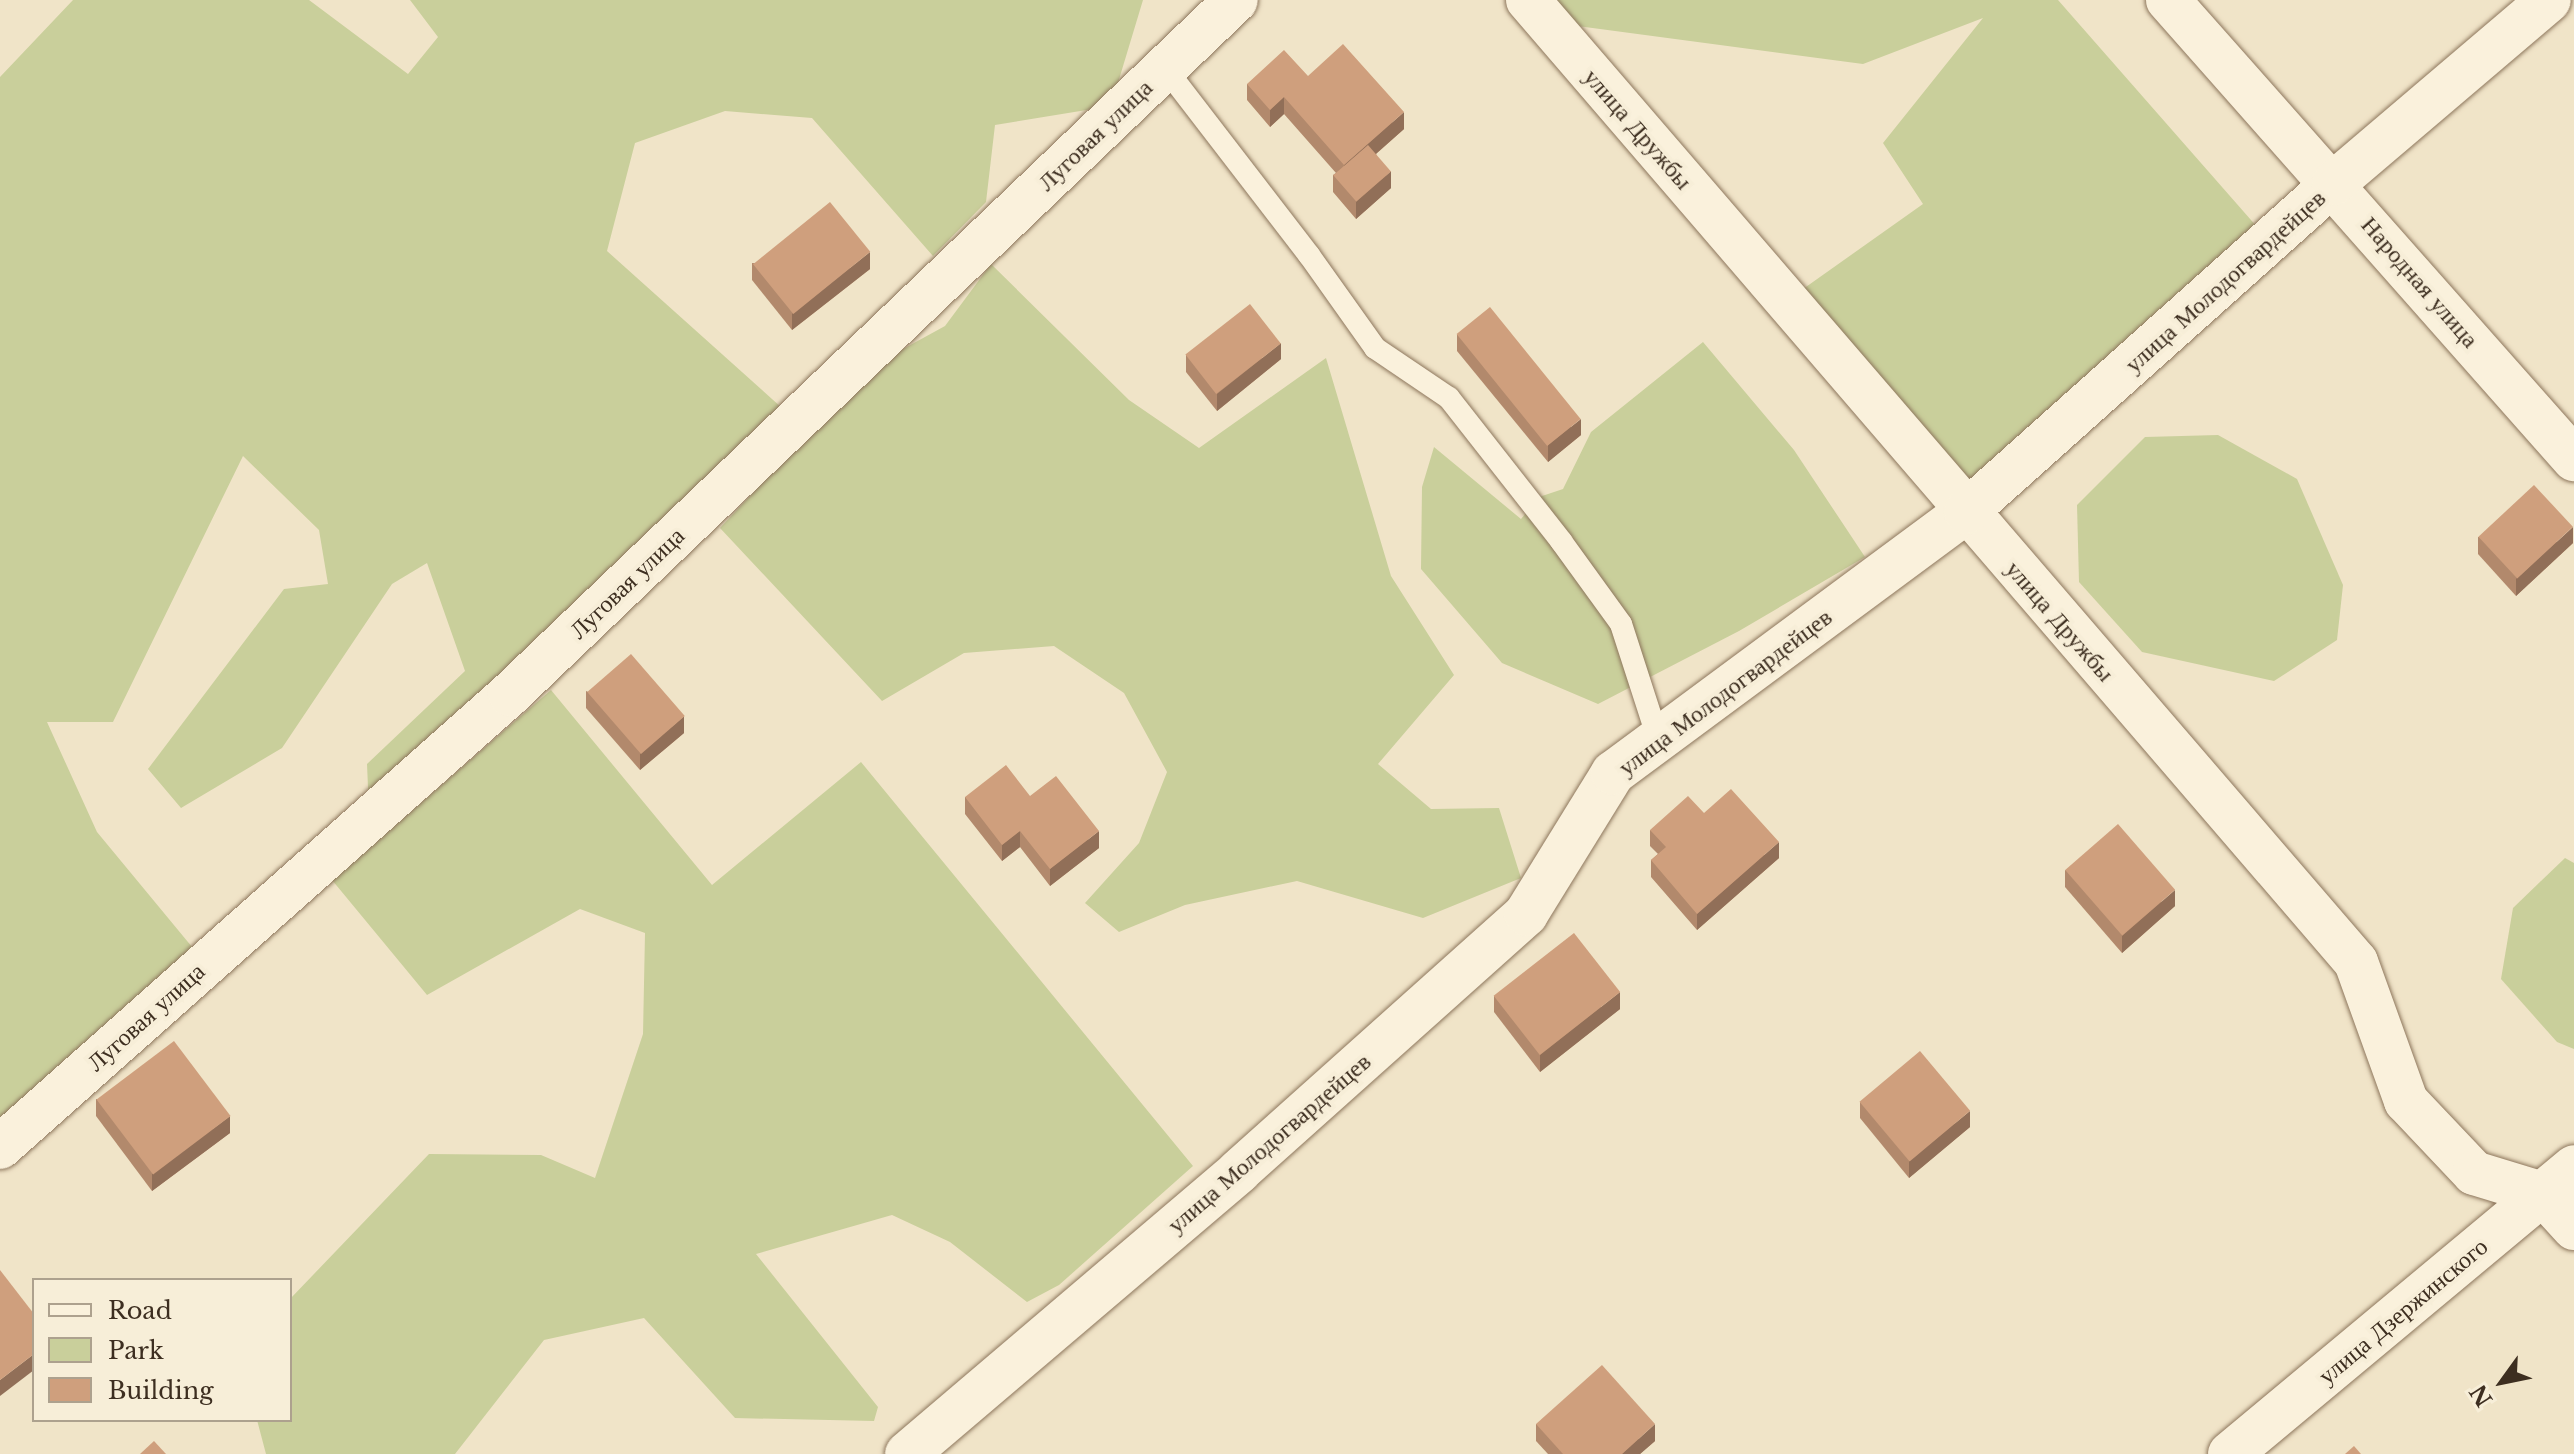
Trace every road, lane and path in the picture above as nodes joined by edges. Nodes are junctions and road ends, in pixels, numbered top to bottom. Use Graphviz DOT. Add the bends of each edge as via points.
graph roads {
  1 [pos="1236,0"];
  2 [pos="1528,0"];
  3 [pos="2168,0"];
  4 [pos="2549,0"];
  5 [pos="1165,68"];
  6 [pos="2334,183"];
  7 [pos="2574,459"];
  8 [pos="1966,512"];
  9 [pos="1659,742"];
  10 [pos="0,1147"];
  11 [pos="2559,1180"];
  12 [pos="2574,1228"];
  13 [pos="907,1454"];
  14 [pos="2230,1454"];
  1 -- 5 [label="street, Луговая улица"];
  2 -- 8 [label="street, улица Дружбы"];
  3 -- 6 [label="street, Народная улица"];
  4 -- 6 [label="street, улица Молодогвардейцев"];
  5 -- 9 [label="lane" via="1375,348 1449,398 1561,541 1621,624"];
  5 -- 10 [label="street, Луговая улица" via="510,694"];
  6 -- 7 [label="street, Народная улица"];
  6 -- 8 [label="street, улица Молодогвардейцев"];
  8 -- 9 [label="street, улица Молодогвардейцев"];
  8 -- 11 [label="street, улица Дружбы" via="2356,962 2406,1101 2474,1173"];
  9 -- 13 [label="street, улица Молодогвардейцев" via="1613,773 1526,914 1239,1171"];
  11 -- 12 [label="street"];
  11 -- 14 [label="street, улица Дзержинского"];
}
